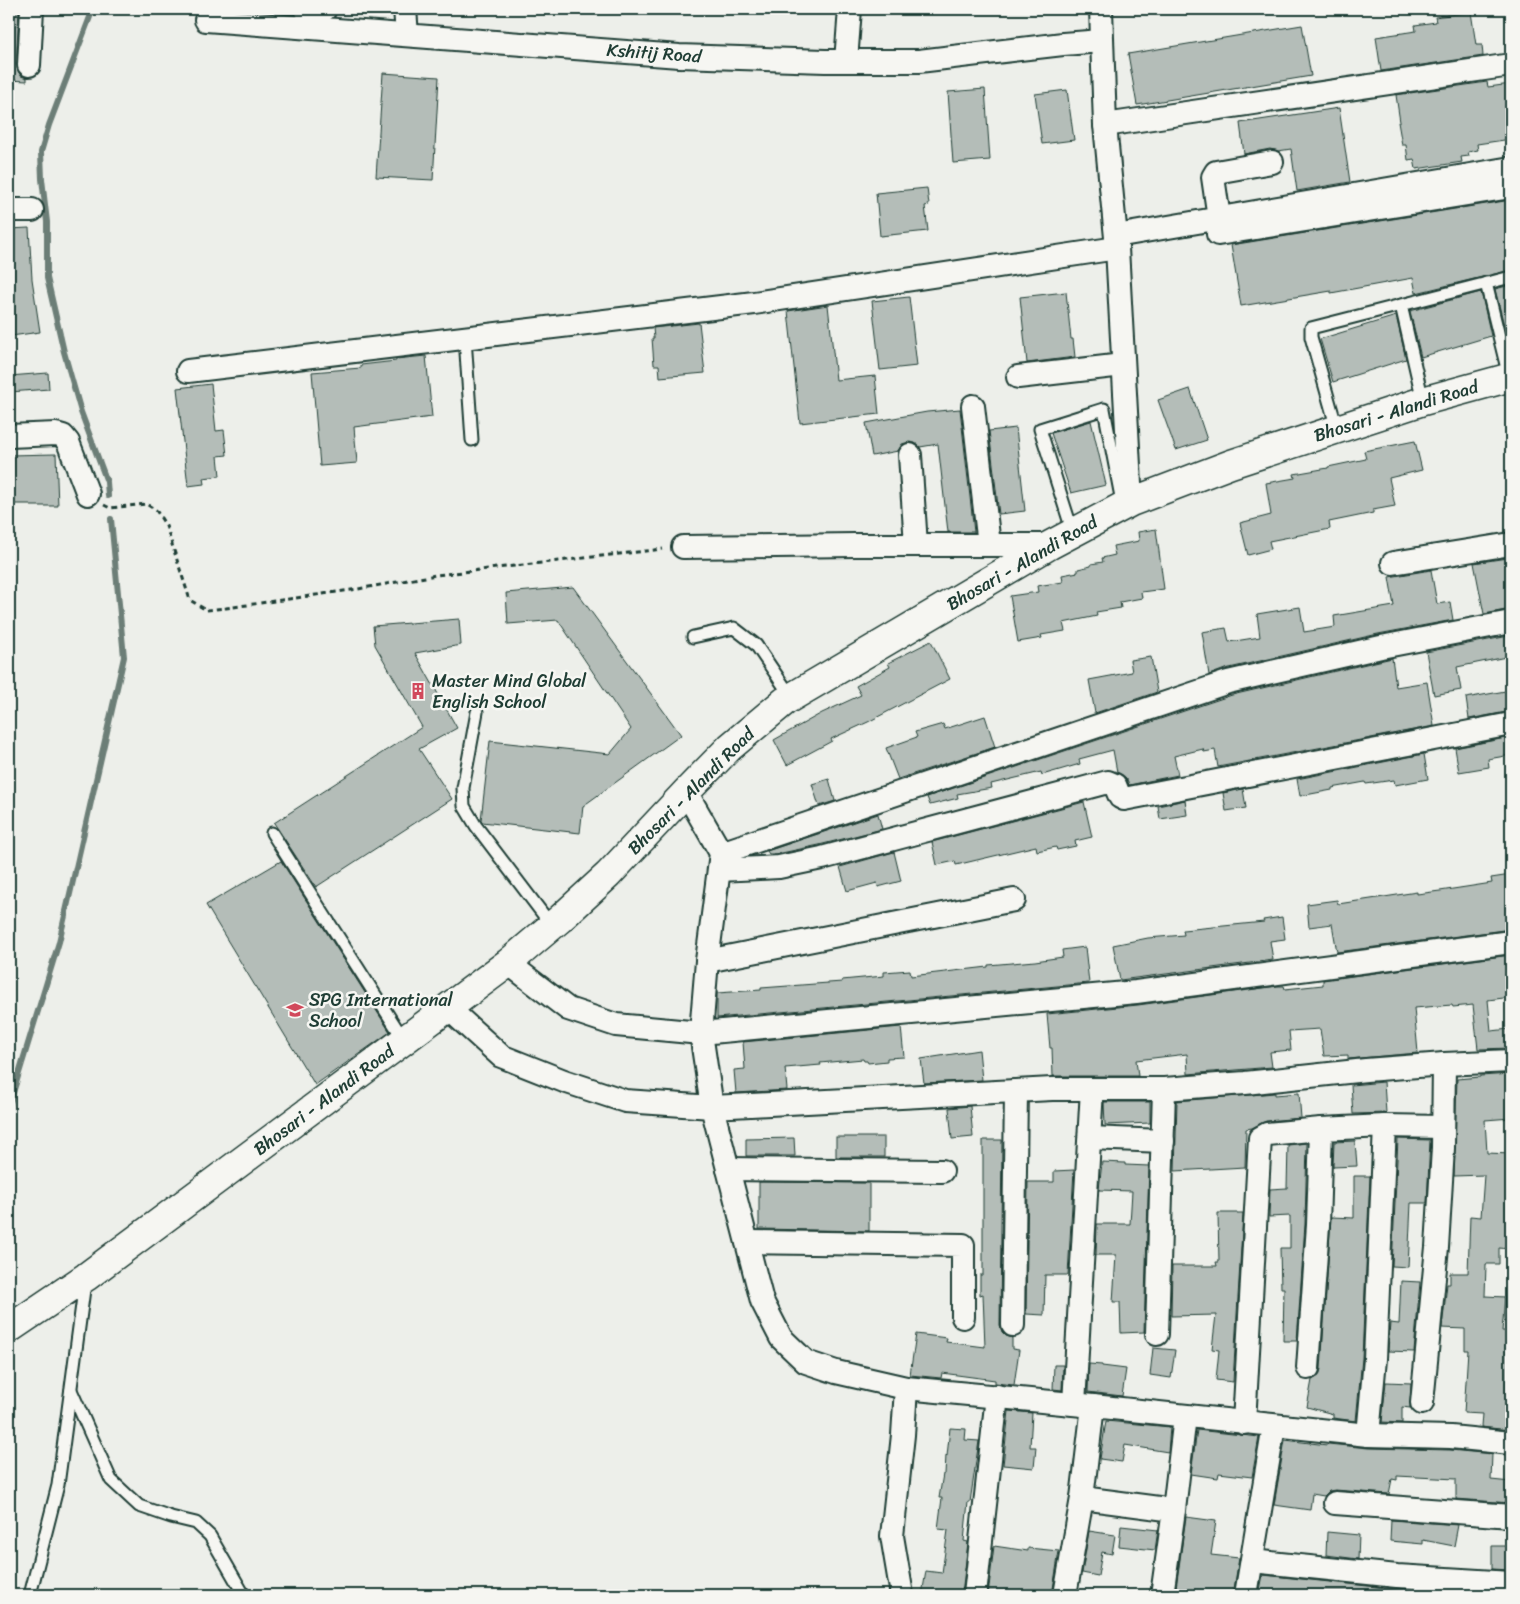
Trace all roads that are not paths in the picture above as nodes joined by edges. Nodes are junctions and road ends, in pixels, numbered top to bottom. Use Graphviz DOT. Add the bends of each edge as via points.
graph roads {
  1 [pos="32,9"];
  2 [pos="306,9"];
  3 [pos="325,9"];
  4 [pos="405,9"];
  5 [pos="850,9"];
  6 [pos="1101,9"];
  7 [pos="206,20"];
  8 [pos="407,36"];
  9 [pos="1102,41"];
  10 [pos="846,61"];
  11 [pos="29,65"];
  12 [pos="1511,65"];
  13 [pos="1106,125"];
  14 [pos="1272,162"];
  15 [pos="1511,168"];
  16 [pos="1511,187"];
  17 [pos="9,210"];
  18 [pos="32,210"];
  19 [pos="1218,218"];
  20 [pos="1182,240"];
  21 [pos="1116,242"];
  22 [pos="1511,277"];
  23 [pos="1486,283"];
  24 [pos="1401,305"];
  25 [pos="465,338"];
  26 [pos="1123,365"];
  27 [pos="188,372"];
  28 [pos="1018,377"];
  29 [pos="1510,380"];
  30 [pos="1423,401"];
  31 [pos="973,406"];
  32 [pos="1337,428"];
  33 [pos="9,436"];
  34 [pos="472,440"];
  35 [pos="910,454"];
  36 [pos="88,494"];
  37 [pos="1127,504"];
  38 [pos="1061,539"];
  39 [pos="1511,544"];
  40 [pos="916,545"];
  41 [pos="988,545"];
  42 [pos="683,546"];
  43 [pos="1393,563"];
  44 [pos="1511,622"];
  45 [pos="693,637"];
  46 [pos="792,698"];
  47 [pos="477,712"];
  48 [pos="1511,724"];
  49 [pos="686,792"];
  50 [pos="272,833"];
  51 [pos="720,861"];
  52 [pos="1014,900"];
  53 [pos="552,926"];
  54 [pos="1511,942"];
  55 [pos="707,960"];
  56 [pos="508,963"];
  57 [pos="448,1008"];
  58 [pos="701,1033"];
  59 [pos="404,1040"];
  60 [pos="1511,1061"];
  61 [pos="1444,1064"];
  62 [pos="1092,1089"];
  63 [pos="1164,1089"];
  64 [pos="1016,1092"];
  65 [pos="712,1107"];
  66 [pos="1385,1126"];
  67 [pos="1443,1127"];
  68 [pos="1321,1129"];
  69 [pos="1090,1138"];
  70 [pos="1163,1141"];
  71 [pos="728,1169"];
  72 [pos="942,1171"];
  73 [pos="747,1242"];
  74 [pos="86,1277"];
  75 [pos="963,1317"];
  76 [pos="1013,1325"];
  77 [pos="9,1329"];
  78 [pos="1157,1334"];
  79 [pos="1308,1368"];
  80 [pos="906,1388"];
  81 [pos="71,1390"];
  82 [pos="997,1396"];
  83 [pos="1422,1403"];
  84 [pos="1084,1405"];
  85 [pos="1185,1416"];
  86 [pos="1244,1423"];
  87 [pos="1274,1426"];
  88 [pos="1368,1435"];
  89 [pos="1511,1443"];
  90 [pos="1082,1498"];
  91 [pos="1335,1503"];
  92 [pos="1174,1510"];
  93 [pos="1511,1516"];
  94 [pos="1252,1561"];
  95 [pos="1511,1584"];
  96 [pos="30,1595"];
  97 [pos="244,1595"];
  98 [pos="902,1595"];
  99 [pos="975,1595"];
  100 [pos="1065,1595"];
  101 [pos="1162,1595"];
  102 [pos="1246,1595"];
  1 -- 11 [label="street"];
  2 -- 3 [label="street"];
  4 -- 8 [label="street"];
  5 -- 10 [label="street"];
  6 -- 9 [label="street"];
  7 -- 8 [label="street, Kshitij Road"];
  8 -- 10 [label="street, Kshitij Road" via="679,56"];
  9 -- 10 [label="street, Kshitij Road" via="919,62"];
  9 -- 13 [label="street"];
  12 -- 13 [label="street"];
  13 -- 21 [label="street"];
  14 -- 19 [label="street" via="1216,172 1213,177"];
  15 -- 19 [label="street"];
  16 -- 20 [label="street"];
  17 -- 18 [label="street"];
  19 -- 21 [label="street"];
  21 -- 25 [label="street" via="754,303"];
  21 -- 26 [label="street"];
  22 -- 23 [label="lane"];
  23 -- 24 [label="lane"];
  23 -- 29 [label="lane"];
  24 -- 30 [label="lane"];
  24 -- 32 [label="lane" via="1311,328"];
  25 -- 27 [label="street"];
  25 -- 34 [label="lane"];
  26 -- 28 [label="street"];
  26 -- 37 [label="street"];
  29 -- 30 [label="main road, Bhosari - Alandi Road"];
  30 -- 32 [label="main road, Bhosari - Alandi Road"];
  31 -- 41 [label="street"];
  32 -- 37 [label="main road, Bhosari - Alandi Road"];
  33 -- 36 [label="street" via="62,436 68,442"];
  35 -- 40 [label="street"];
  37 -- 38 [label="main road, Bhosari - Alandi Road"];
  37 -- 38 [label="lane" via="1104,409 1040,429"];
  38 -- 41 [label="street"];
  38 -- 46 [label="main road, Bhosari - Alandi Road"];
  39 -- 43 [label="street"];
  40 -- 41 [label="street"];
  40 -- 42 [label="street"];
  44 -- 51 [label="street" via="1381,647 1228,682"];
  45 -- 46 [label="lane" via="734,628 756,645"];
  46 -- 49 [label="main road, Bhosari - Alandi Road" via="730,747"];
  47 -- 53 [label="lane" via="463,788 464,806"];
  48 -- 51 [label="street" via="1124,800 1115,785 1108,782 779,867"];
  49 -- 51 [label="street"];
  49 -- 53 [label="main road, Bhosari - Alandi Road" via="608,875"];
  50 -- 59 [label="lane"];
  51 -- 55 [label="street"];
  52 -- 55 [label="street"];
  53 -- 56 [label="main road, Bhosari - Alandi Road"];
  54 -- 58 [label="street" via="1136,992"];
  55 -- 58 [label="street"];
  56 -- 57 [label="main road, Bhosari - Alandi Road"];
  56 -- 58 [label="street" via="568,1009 616,1025"];
  57 -- 59 [label="main road, Bhosari - Alandi Road"];
  57 -- 65 [label="street" via="501,1056 564,1081 625,1101"];
  58 -- 65 [label="street"];
  59 -- 74 [label="main road, Bhosari - Alandi Road"];
  60 -- 61 [label="street"];
  61 -- 63 [label="street"];
  61 -- 67 [label="street"];
  62 -- 63 [label="street"];
  62 -- 64 [label="street"];
  62 -- 69 [label="street"];
  63 -- 70 [label="street"];
  64 -- 65 [label="street"];
  64 -- 76 [label="street"];
  65 -- 71 [label="street"];
  66 -- 67 [label="street"];
  66 -- 68 [label="street"];
  66 -- 88 [label="street" via="1375,1359"];
  67 -- 83 [label="street" via="1437,1248"];
  68 -- 79 [label="street"];
  68 -- 86 [label="street" via="1267,1134 1259,1141"];
  69 -- 70 [label="street"];
  69 -- 84 [label="street"];
  70 -- 78 [label="street"];
  71 -- 72 [label="street"];
  71 -- 73 [label="street"];
  73 -- 75 [label="street" via="963,1245"];
  73 -- 80 [label="street" via="762,1301 781,1338 806,1362"];
  74 -- 77 [label="main road, Bhosari - Alandi Road"];
  74 -- 81 [label="lane"];
  80 -- 82 [label="street"];
  80 -- 98 [label="street" via="892,1536"];
  81 -- 96 [label="lane" via="58,1485"];
  81 -- 97 [label="lane" via="111,1480 139,1506 196,1523 210,1536"];
  82 -- 84 [label="street"];
  82 -- 99 [label="street"];
  84 -- 85 [label="street"];
  84 -- 90 [label="street"];
  85 -- 86 [label="street"];
  85 -- 92 [label="street"];
  86 -- 87 [label="street"];
  87 -- 88 [label="street"];
  87 -- 94 [label="street"];
  88 -- 89 [label="street" via="1451,1437"];
  90 -- 92 [label="street"];
  90 -- 100 [label="street"];
  91 -- 93 [label="street"];
  92 -- 101 [label="street"];
  94 -- 95 [label="street"];
  94 -- 102 [label="street"];
}
